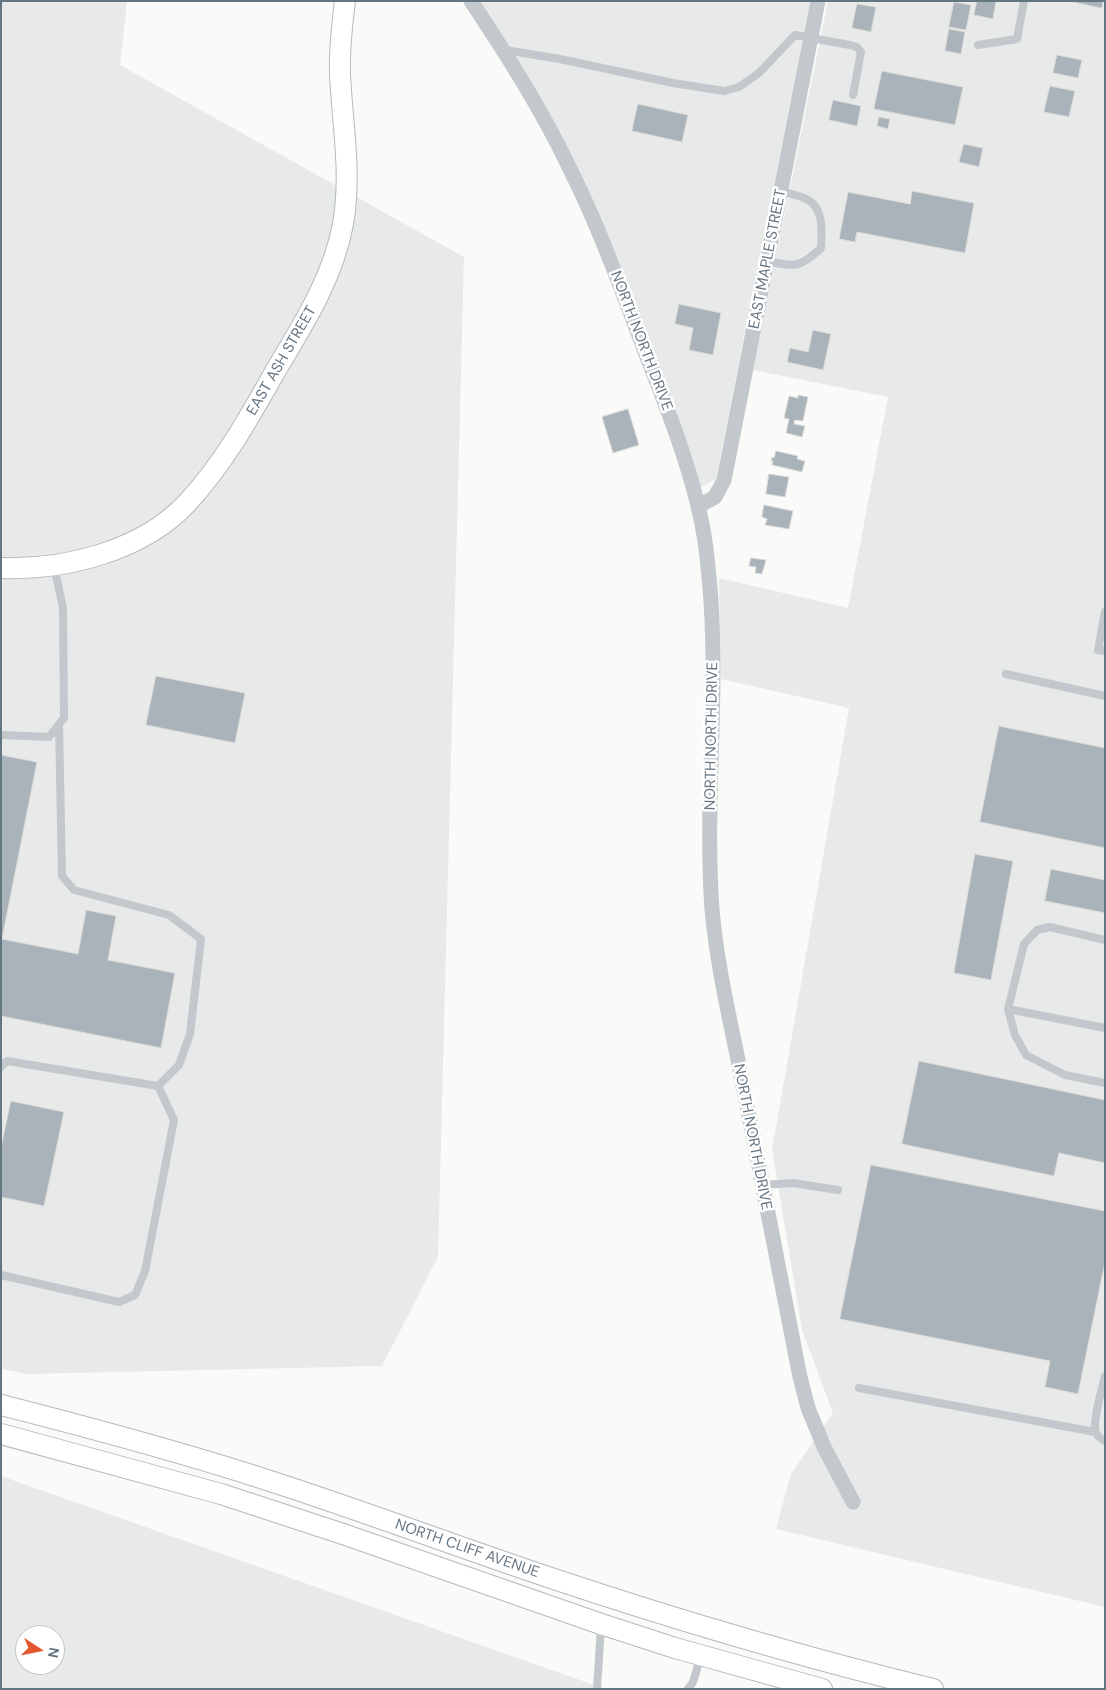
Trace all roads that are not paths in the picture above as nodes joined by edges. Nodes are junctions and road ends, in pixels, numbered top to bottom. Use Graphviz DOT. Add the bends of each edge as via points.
graph roads {
  1 [pos="345,1"];
  2 [pos="471,1"];
  3 [pos="818,1"];
  4 [pos="1024,1"];
  5 [pos="811,38"];
  6 [pos="978,45"];
  7 [pos="504,50"];
  8 [pos="853,95"];
  9 [pos="781,191"];
  10 [pos="767,261"];
  11 [pos="698,506"];
  12 [pos="54,566"];
  13 [pos="1,568"];
  14 [pos="1105,612"];
  15 [pos="1105,651"];
  16 [pos="1006,674"];
  17 [pos="1105,696"];
  18 [pos="59,724"];
  19 [pos="1,736"];
  20 [pos="1105,940"];
  21 [pos="1008,1009"];
  22 [pos="1105,1028"];
  23 [pos="1,1067"];
  24 [pos="1105,1083"];
  25 [pos="158,1086"];
  26 [pos="762,1185"];
  27 [pos="838,1190"];
  28 [pos="1,1275"];
  29 [pos="1105,1376"];
  30 [pos="859,1388"];
  31 [pos="1,1405"];
  32 [pos="1095,1432"];
  33 [pos="1,1434"];
  34 [pos="1105,1441"];
  35 [pos="853,1502"];
  36 [pos="601,1624"];
  37 [pos="701,1655"];
  38 [pos="597,1689"];
  39 [pos="688,1689"];
  40 [pos="822,1689"];
  41 [pos="933,1689"];
  1 -- 12 [label="main road, EAST ASH STREET" via="340,72 346,144 344,222 334,262 315,305 235,440 188,503 168,521 142,536 94,556"];
  2 -- 7 [label="street, NORTH NORTH DRIVE"];
  3 -- 5 [label="street, EAST MAPLE STREET"];
  4 -- 6 [label="lane" via="1017,39"];
  5 -- 7 [label="lane" via="795,35 760,73 738,87 724,90"];
  5 -- 8 [label="lane" via="858,47 861,52"];
  5 -- 9 [label="street, EAST MAPLE STREET"];
  7 -- 11 [label="street, NORTH NORTH DRIVE" via="571,169 601,236 663,397"];
  9 -- 10 [label="street, EAST MAPLE STREET"];
  9 -- 10 [label="lane" via="810,200 818,211 821,248 807,262 789,265"];
  10 -- 11 [label="street, EAST MAPLE STREET" via="724,480 715,497"];
  11 -- 26 [label="street, NORTH NORTH DRIVE" via="712,609 712,908 716,946"];
  12 -- 13 [label="main road, EAST ASH STREET"];
  12 -- 18 [label="lane" via="63,608 64,718"];
  14 -- 15 [label="lane" via="1098,650"];
  16 -- 17 [label="lane"];
  18 -- 19 [label="lane" via="49,738"];
  18 -- 25 [label="lane" via="62,876 74,890 169,915 201,939 190,1034 180,1066"];
  20 -- 21 [label="lane" via="1050,927 1037,930 1024,944"];
  21 -- 22 [label="lane"];
  21 -- 24 [label="lane" via="1015,1035 1026,1054 1065,1075"];
  23 -- 25 [label="lane" via="7,1061"];
  25 -- 28 [label="lane" via="174,1120 145,1271 135,1295 119,1302"];
  26 -- 27 [label="lane" via="793,1183"];
  26 -- 35 [label="street, NORTH NORTH DRIVE" via="808,1408"];
  29 -- 32 [label="lane"];
  30 -- 32 [label="lane"];
  31 -- 41 [label="main road, NORTH CLIFF AVENUE" via="269,1480 550,1578 857,1670"];
  32 -- 34 [label="lane"];
  33 -- 36 [label="main road, NORTH CLIFF AVENUE" via="239,1500"];
  36 -- 37 [label="main road, NORTH CLIFF AVENUE"];
  36 -- 38 [label="lane"];
  37 -- 39 [label="lane"];
  37 -- 40 [label="main road, NORTH CLIFF AVENUE"];
}
